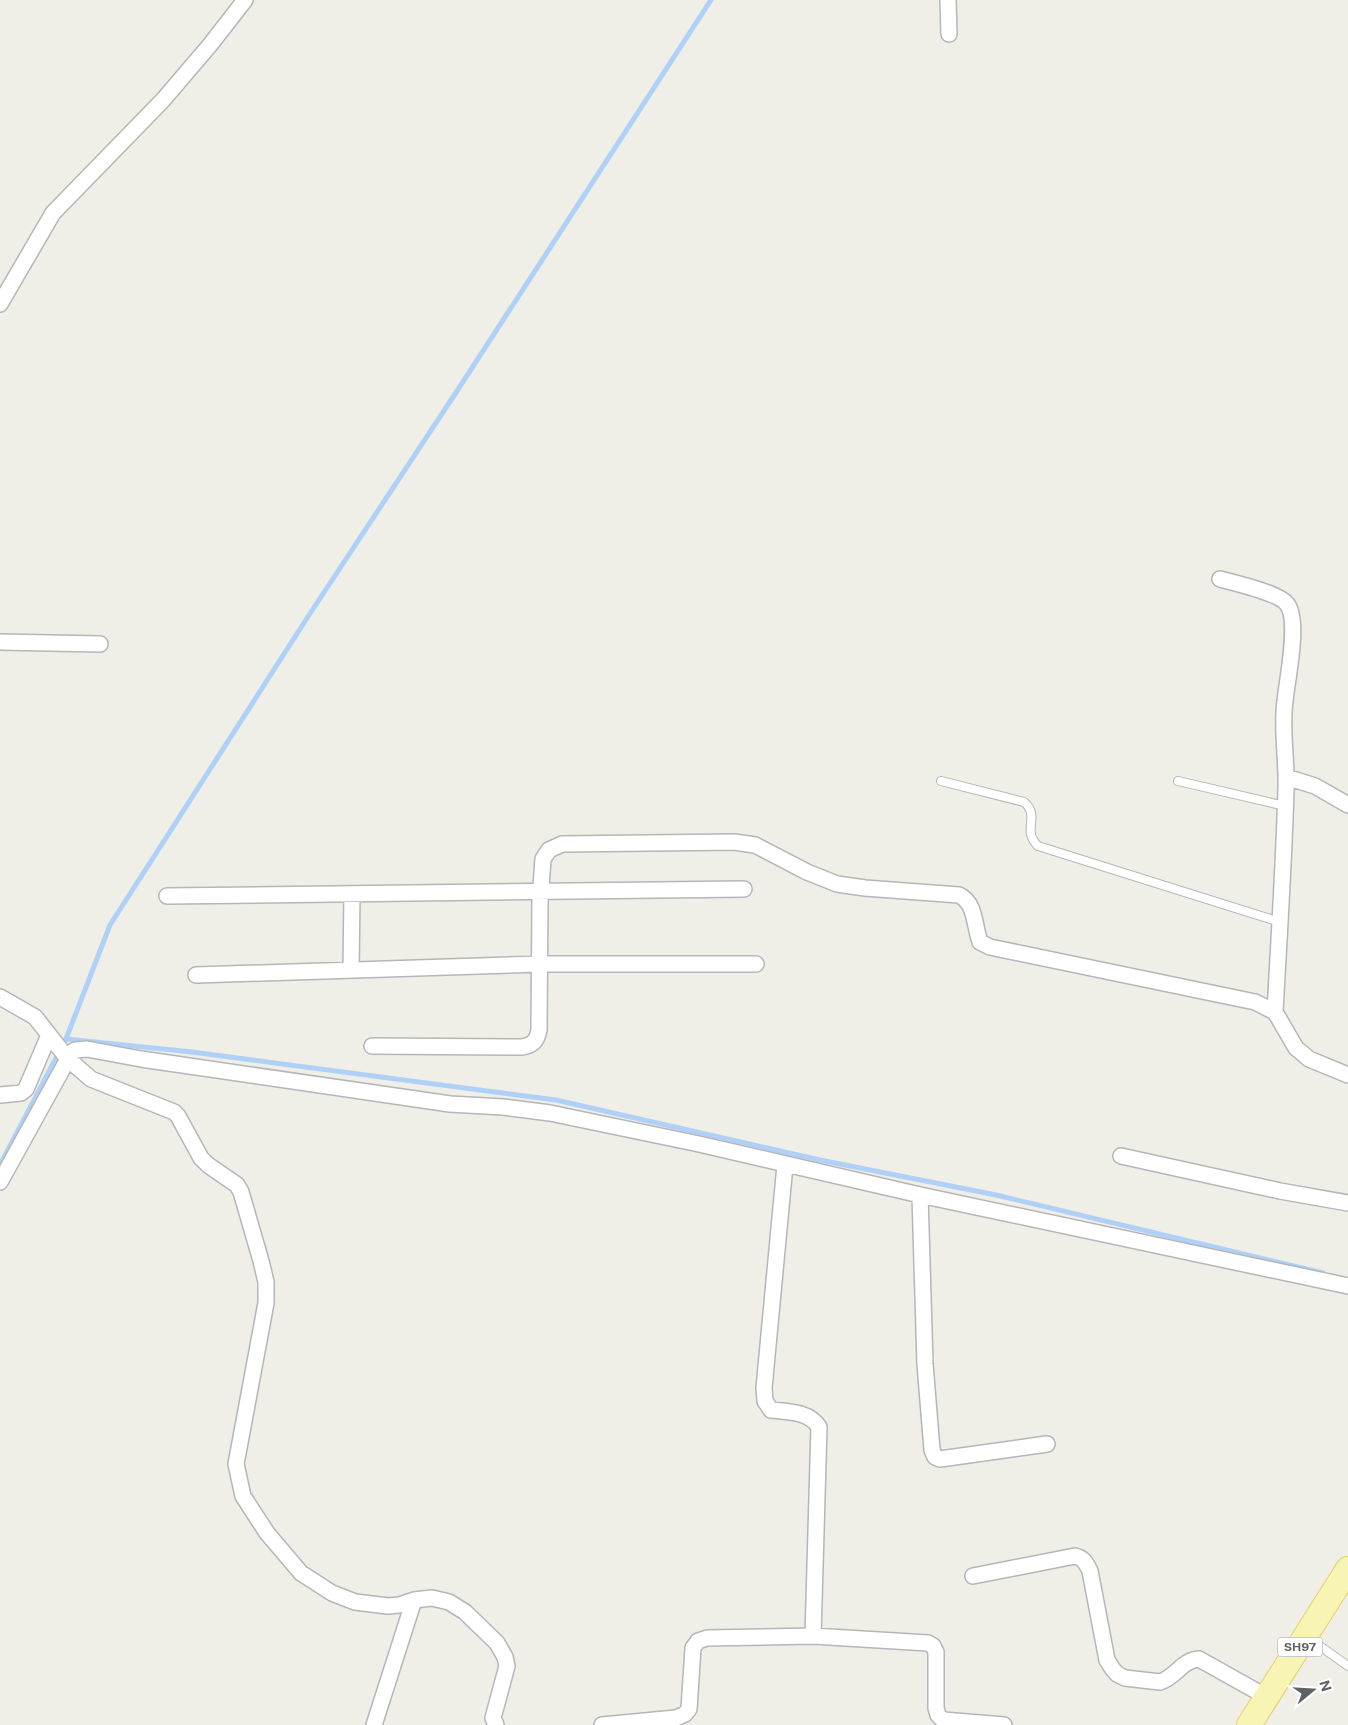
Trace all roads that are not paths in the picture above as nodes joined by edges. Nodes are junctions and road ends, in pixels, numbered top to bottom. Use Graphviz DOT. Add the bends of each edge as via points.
graph roads {
  1 [pos="245,0"];
  2 [pos="948,0"];
  3 [pos="949,34"];
  4 [pos="0,304"];
  5 [pos="1220,578"];
  6 [pos="0,642"];
  7 [pos="100,644"];
  8 [pos="1286,777"];
  9 [pos="941,781"];
  10 [pos="1178,781"];
  11 [pos="1348,805"];
  12 [pos="1285,806"];
  13 [pos="744,889"];
  14 [pos="541,892"];
  15 [pos="352,894"];
  16 [pos="167,896"];
  17 [pos="1280,922"];
  18 [pos="539,964"];
  19 [pos="756,964"];
  20 [pos="352,970"];
  21 [pos="196,975"];
  22 [pos="0,998"];
  23 [pos="1276,1012"];
  24 [pos="372,1046"];
  25 [pos="60,1049"];
  26 [pos="1348,1074"];
  27 [pos="0,1095"];
  28 [pos="1120,1156"];
  29 [pos="785,1165"];
  30 [pos="0,1182"];
  31 [pos="920,1195"];
  32 [pos="1348,1203"];
  33 [pos="1348,1286"];
  34 [pos="1047,1444"];
  35 [pos="1348,1569"];
  36 [pos="973,1576"];
  37 [pos="414,1600"];
  38 [pos="813,1636"];
  39 [pos="1307,1637"];
  40 [pos="1348,1666"];
  41 [pos="1267,1697"];
  42 [pos="374,1725"];
  43 [pos="496,1725"];
  44 [pos="602,1725"];
  45 [pos="1004,1725"];
  46 [pos="1250,1725"];
  1 -- 4 [label="street" via="163,100 53,213"];
  2 -- 3 [label="street"];
  5 -- 8 [label="street" via="1274,595 1287,602 1291,610 1294,628 1284,705"];
  6 -- 7 [label="street"];
  8 -- 11 [label="street" via="1315,786"];
  8 -- 12 [label="street"];
  9 -- 17 [label="lane" via="1024,802 1031,811 1030,835 1038,846"];
  10 -- 12 [label="lane"];
  12 -- 17 [label="street"];
  13 -- 14 [label="street"];
  14 -- 15 [label="street"];
  14 -- 18 [label="street"];
  14 -- 23 [label="street" via="543,859 548,850 562,844 734,842 755,845 837,884 966,898 980,942 990,947 1255,1002"];
  15 -- 16 [label="street"];
  15 -- 20 [label="street"];
  17 -- 23 [label="street"];
  18 -- 19 [label="street"];
  18 -- 20 [label="street"];
  18 -- 24 [label="street" via="539,1030 538,1037 530,1046"];
  20 -- 21 [label="street"];
  22 -- 25 [label="street" via="35,1018"];
  23 -- 26 [label="street" via="1296,1048 1309,1059"];
  25 -- 27 [label="street" via="21,1093"];
  25 -- 29 [label="street" via="87,1049 450,1104 550,1113"];
  25 -- 30 [label="street"];
  25 -- 37 [label="street" via="91,1079 174,1112 201,1158 237,1185 244,1198 266,1282 266,1296 236,1464 243,1496 301,1573 316,1584 355,1602 388,1606"];
  28 -- 32 [label="street" via="1280,1192"];
  29 -- 31 [label="street"];
  29 -- 38 [label="street" via="764,1388 765,1401 771,1410 806,1415 819,1427"];
  31 -- 33 [label="street"];
  31 -- 34 [label="street" via="925,1364 935,1457 940,1459"];
  35 -- 39 [label="main road, SH97"];
  36 -- 41 [label="street" via="1081,1557 1090,1571 1107,1660 1117,1674 1160,1682 1185,1663 1199,1659"];
  37 -- 42 [label="street"];
  37 -- 43 [label="street" via="432,1598 449,1602 465,1612 497,1644 507,1666 493,1718"];
  38 -- 44 [label="street" via="707,1638 698,1641 693,1648 690,1709 685,1714 676,1718"];
  38 -- 45 [label="street" via="928,1643 936,1652 938,1715 943,1720"];
  39 -- 40 [label="lane"];
  39 -- 41 [label="main road, SH97"];
  41 -- 46 [label="main road, SH97"];
}
